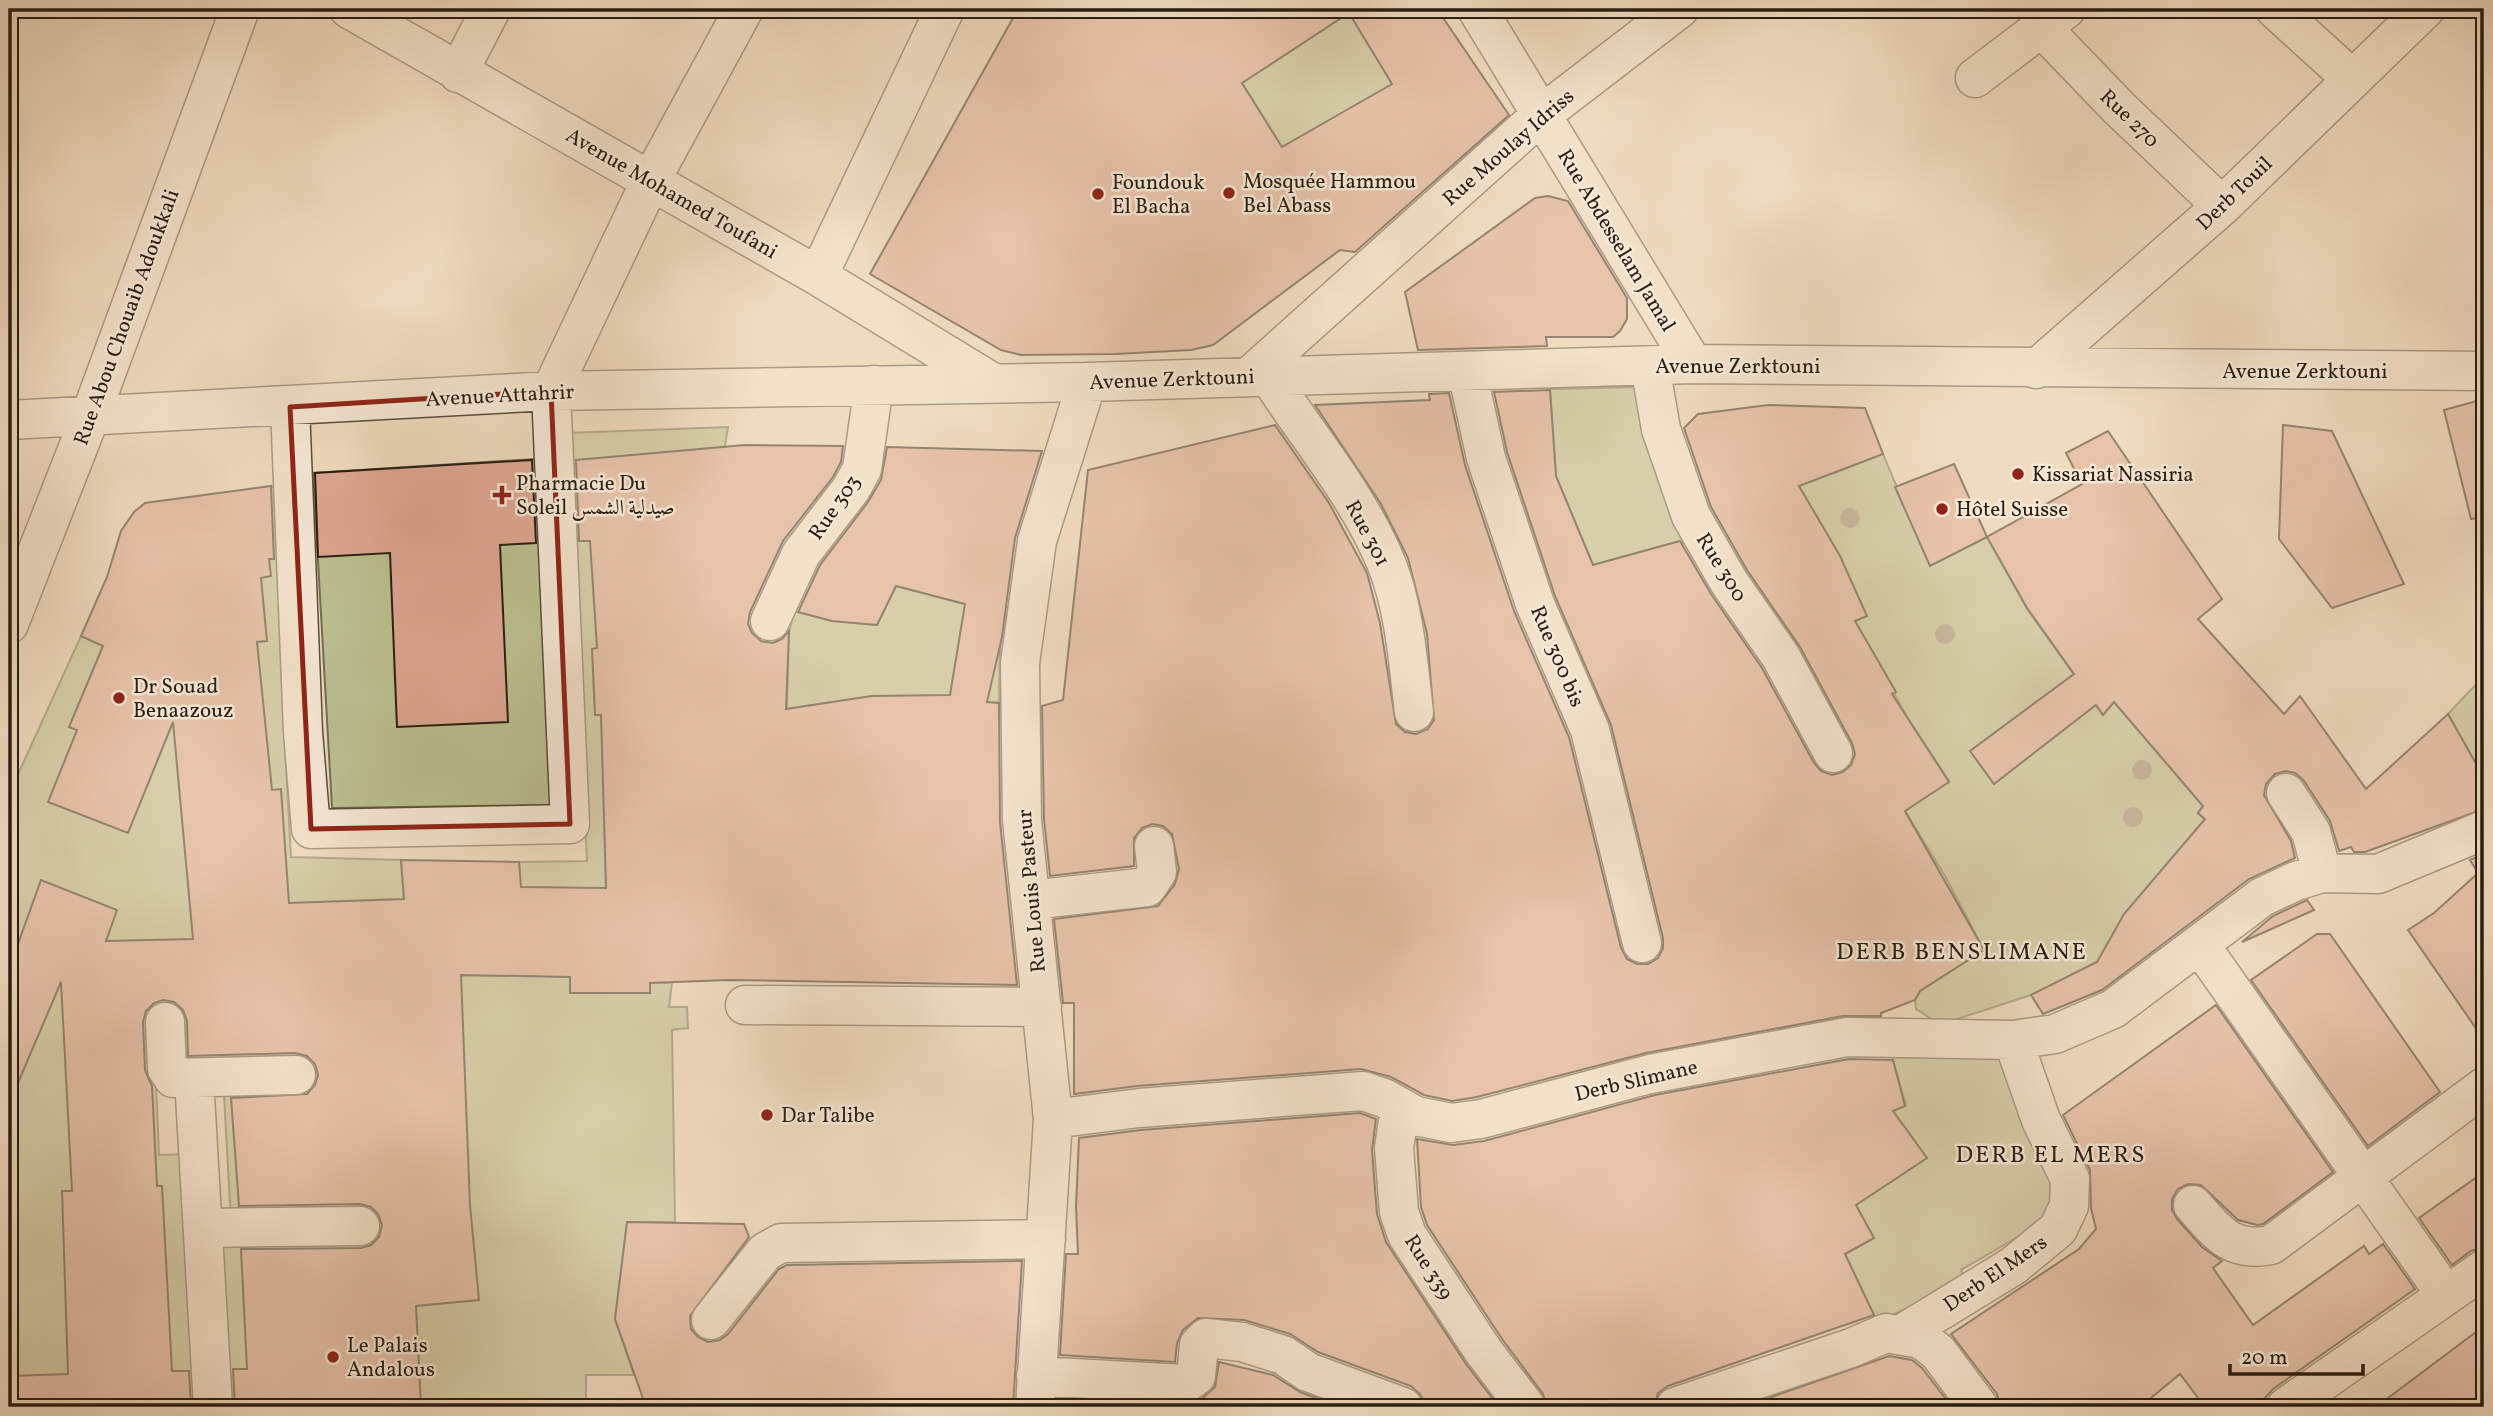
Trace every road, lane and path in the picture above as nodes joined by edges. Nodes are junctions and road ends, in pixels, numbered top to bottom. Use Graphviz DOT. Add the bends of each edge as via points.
graph roads {
  1 [pos="240,9"];
  2 [pos="349,9"];
  3 [pos="491,9"];
  4 [pos="744,9"];
  5 [pos="945,9"];
  6 [pos="1476,9"];
  7 [pos="1679,9"];
  8 [pos="2275,9"];
  9 [pos="2425,9"];
  10 [pos="2053,18"];
  11 [pos="458,73"];
  12 [pos="1975,78"];
  13 [pos="2351,78"];
  14 [pos="1541,115"];
  15 [pos="651,180"];
  16 [pos="2222,206"];
  17 [pos="818,276"];
  18 [pos="1693,364"];
  19 [pos="1650,366"];
  20 [pos="2036,369"];
  21 [pos="1467,371"];
  22 [pos="2484,371"];
  23 [pos="1259,376"];
  24 [pos="1087,382"];
  25 [pos="993,383"];
  26 [pos="874,385"];
  27 [pos="551,391"];
  28 [pos="290,407"];
  29 [pos="90,417"];
  30 [pos="9,420"];
  31 [pos="770,621"];
  32 [pos="9,624"];
  33 [pos="1414,712"];
  34 [pos="1833,753"];
  35 [pos="2287,793"];
  36 [pos="2484,830"];
  37 [pos="1154,846"];
  38 [pos="2322,873"];
  39 [pos="1031,900"];
  40 [pos="1642,943"];
  41 [pos="2200,945"];
  42 [pos="745,1005"];
  43 [pos="1042,1007"];
  44 [pos="165,1022"];
  45 [pos="2013,1040"];
  46 [pos="296,1075"];
  47 [pos="194,1078"];
  48 [pos="2484,1087"];
  49 [pos="1400,1107"];
  50 [pos="1053,1119"];
  51 [pos="2360,1176"];
  52 [pos="2193,1205"];
  53 [pos="360,1226"];
  54 [pos="205,1228"];
  55 [pos="1046,1239"];
  56 [pos="2484,1269"];
  57 [pos="2446,1294"];
  58 [pos="711,1321"];
  59 [pos="1894,1334"];
  60 [pos="1035,1392"];
  61 [pos="1697,1403"];
  62 [pos="213,1407"];
  63 [pos="1403,1407"];
  64 [pos="1525,1407"];
  65 [pos="1979,1407"];
  66 [pos="2286,1407"];
  1 -- 29 [label="street, Rue Abou Chouaib Adoukkali"];
  2 -- 11 [label="street, Avenue Mohamed Toufani"];
  3 -- 11 [label="street"];
  4 -- 15 [label="street"];
  5 -- 17 [label="street"];
  6 -- 14 [label="street, Rue Abdesselam Jamal"];
  7 -- 14 [label="street, Rue Moulay Idriss"];
  8 -- 13 [label="street"];
  9 -- 13 [label="street, Derb Touil"];
  10 -- 12 [label="street"];
  10 -- 16 [label="street, Rue 270" via="2119,108"];
  11 -- 15 [label="street, Avenue Mohamed Toufani"];
  13 -- 16 [label="street, Derb Touil"];
  14 -- 18 [label="street, Rue Abdesselam Jamal"];
  14 -- 23 [label="street, Rue Moulay Idriss"];
  15 -- 17 [label="street, Avenue Mohamed Toufani"];
  15 -- 27 [label="street"];
  16 -- 20 [label="street, Derb Touil"];
  17 -- 25 [label="street, Avenue Mohamed Toufani"];
  18 -- 19 [label="street, Avenue Zerktouni"];
  18 -- 20 [label="street, Avenue Zerktouni"];
  19 -- 21 [label="street, Avenue Zerktouni"];
  19 -- 34 [label="street, Rue 300" via="1661,429 1690,516 1781,657"];
  20 -- 22 [label="street, Avenue Zerktouni"];
  21 -- 23 [label="street, Avenue Zerktouni"];
  21 -- 40 [label="street, Rue 300 bis" via="1486,458 1531,591 1590,730"];
  23 -- 24 [label="street, Avenue Zerktouni"];
  23 -- 33 [label="street, Rue 301" via="1363,516 1388,566 1405,634"];
  24 -- 25 [label="street, Avenue Zerktouni"];
  24 -- 39 [label="street, Rue Louis Pasteur" via="1037,541 1020,663 1022,820"];
  25 -- 26 [label="street, Avenue Attahrir"];
  26 -- 27 [label="street, Avenue Attahrir"];
  26 -- 31 [label="street, Rue 303" via="862,469 801,554"];
  27 -- 28 [label="street, Avenue Attahrir"];
  27 -- 28 [label="street" via="570,824 311,829"];
  28 -- 29 [label="street, Avenue Attahrir"];
  29 -- 30 [label="street, Avenue Attahrir"];
  29 -- 32 [label="street, Rue Abou Chouaib Adoukkali"];
  35 -- 38 [label="street" via="2312,832"];
  36 -- 38 [label="street" via="2378,874"];
  37 -- 39 [label="street" via="1157,872 1147,887"];
  38 -- 41 [label="street" via="2262,897"];
  39 -- 43 [label="street, Rue Louis Pasteur"];
  41 -- 45 [label="street, Derb Slimane" via="2113,1009 2054,1034"];
  41 -- 51 [label="street"];
  42 -- 43 [label="street"];
  43 -- 50 [label="street, Rue Louis Pasteur"];
  44 -- 47 [label="street" via="167,1069 173,1078"];
  45 -- 49 [label="street, Derb Slimane" via="1846,1037 1650,1074 1451,1123 1416,1116"];
  45 -- 59 [label="street, Derb El Mers" via="2041,1120 2070,1179 2069,1206 2058,1229 2013,1266"];
  46 -- 47 [label="street"];
  47 -- 54 [label="street"];
  48 -- 51 [label="street"];
  49 -- 50 [label="street, Derb Slimane" via="1363,1091"];
  49 -- 64 [label="street, Rue 339" via="1394,1148 1399,1212 1407,1235"];
  50 -- 55 [label="street, Rue Louis Pasteur"];
  51 -- 52 [label="street" via="2271,1245 2257,1247 2223,1239"];
  51 -- 57 [label="street"];
  53 -- 54 [label="street"];
  54 -- 62 [label="street"];
  55 -- 58 [label="street" via="781,1243 765,1252"];
  55 -- 60 [label="street, Rue Louis Pasteur"];
  56 -- 57 [label="street"];
  57 -- 66 [label="street"];
  59 -- 61 [label="street, Derb El Mers"];
  59 -- 65 [label="street" via="1921,1339 1938,1352"];
  60 -- 63 [label="street" via="1185,1384 1196,1376 1199,1345 1206,1338 1283,1354 1308,1372"];
}
